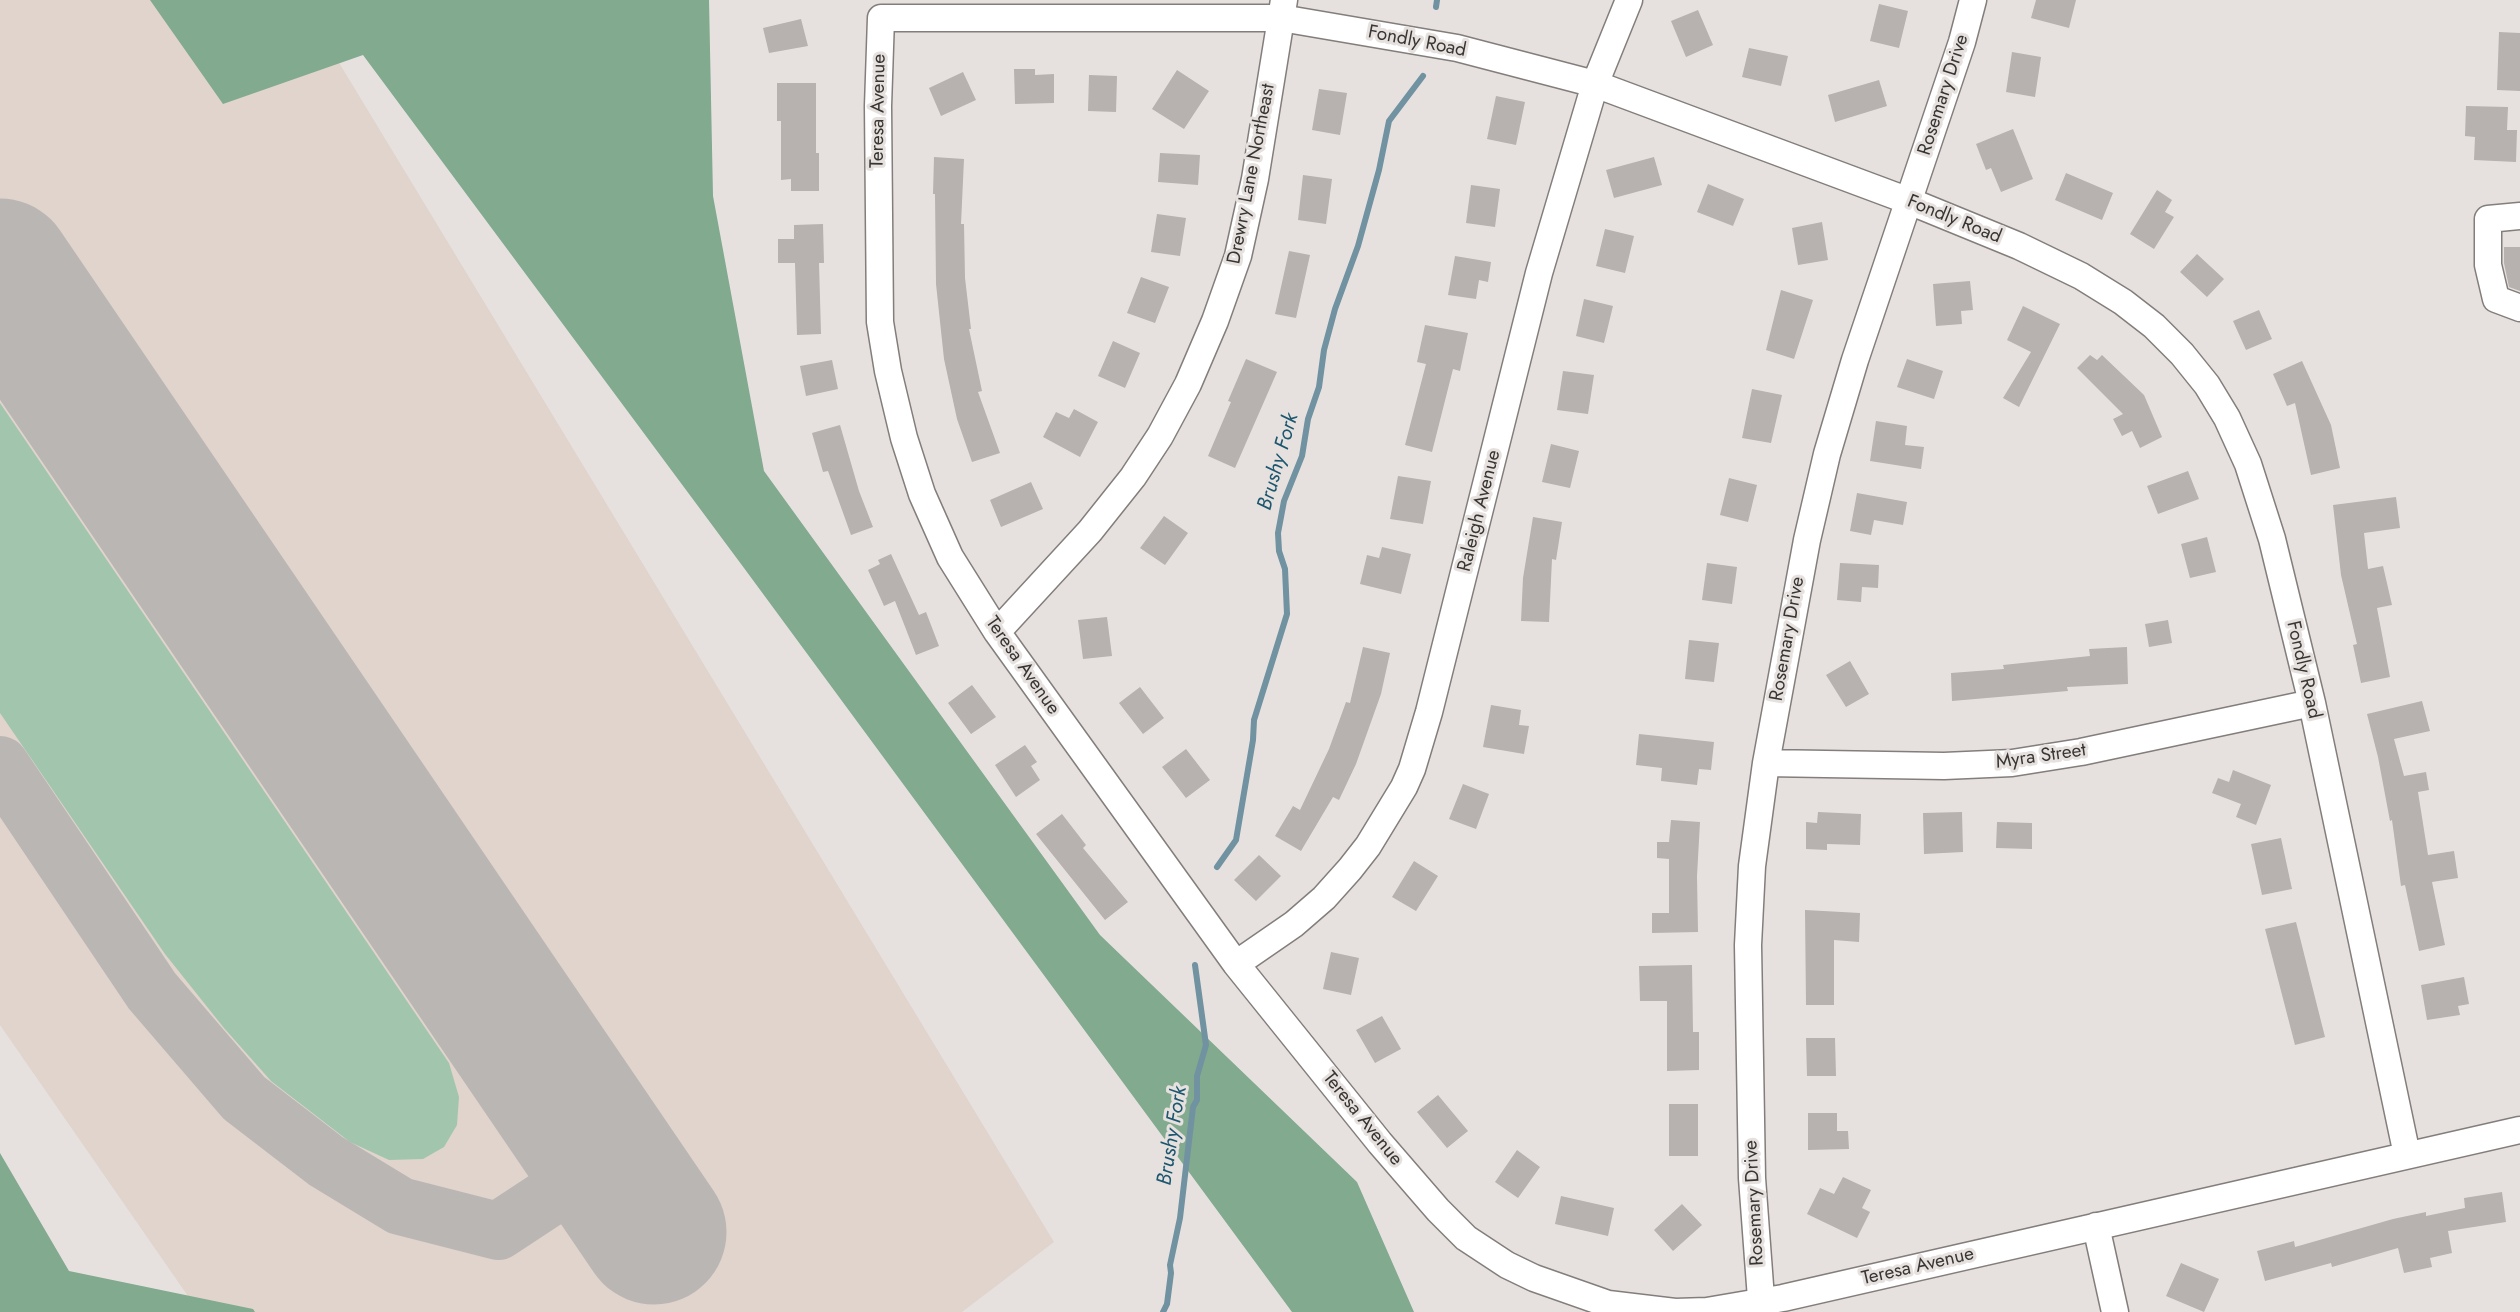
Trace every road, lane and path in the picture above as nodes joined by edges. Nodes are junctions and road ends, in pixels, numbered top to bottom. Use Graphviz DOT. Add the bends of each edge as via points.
graph roads {
  1 [pos="1629,0"];
  2 [pos="1973,0"];
  3 [pos="1283,9"];
  4 [pos="881,18"];
  5 [pos="1595,84"];
  6 [pos="1909,201"];
  7 [pos="2520,216"];
  8 [pos="2520,308"];
  9 [pos="996,632"];
  10 [pos="2312,703"];
  11 [pos="1766,763"];
  12 [pos="1236,964"];
  13 [pos="2520,1130"];
  14 [pos="2407,1155"];
  15 [pos="2096,1226"];
  16 [pos="1762,1307"];
  17 [pos="2115,1312"];
  1 -- 5 [label="street, Raleigh Avenue"];
  2 -- 6 [label="street, Rosemary Drive"];
  3 -- 4 [label="street, Fondly Road"];
  3 -- 5 [label="street, Fondly Road"];
  3 -- 9 [label="street, Drewry Lane Northeast" via="1238,256 1188,384 1133,477 1090,531"];
  4 -- 9 [label="street, Teresa Avenue" via="879,273 888,371 922,494 950,557"];
  5 -- 6 [label="street, Fondly Road"];
  5 -- 12 [label="street, Raleigh Avenue" via="1539,273 1412,769 1383,822 1324,898"];
  6 -- 10 [label="street, Fondly Road" via="2081,276 2123,302 2182,354 2227,418 2248,464 2272,538"];
  6 -- 11 [label="street, Rosemary Drive" via="1827,454"];
  7 -- 8 [label="street" via="2488,219 2488,265 2496,299"];
  9 -- 12 [label="street, Teresa Avenue"];
  10 -- 11 [label="street, Myra Street" via="2012,763"];
  10 -- 14 [label="street, Fondly Road"];
  11 -- 16 [label="street, Rosemary Drive" via="1752,866 1748,945 1752,1178"];
  12 -- 16 [label="street, Teresa Avenue" via="1438,1210 1466,1238 1507,1265 1608,1304 1675,1312"];
  13 -- 14 [label="street, Teresa Avenue"];
  14 -- 15 [label="street, Teresa Avenue"];
  15 -- 16 [label="street, Teresa Avenue"];
  15 -- 17 [label="street"];
}
